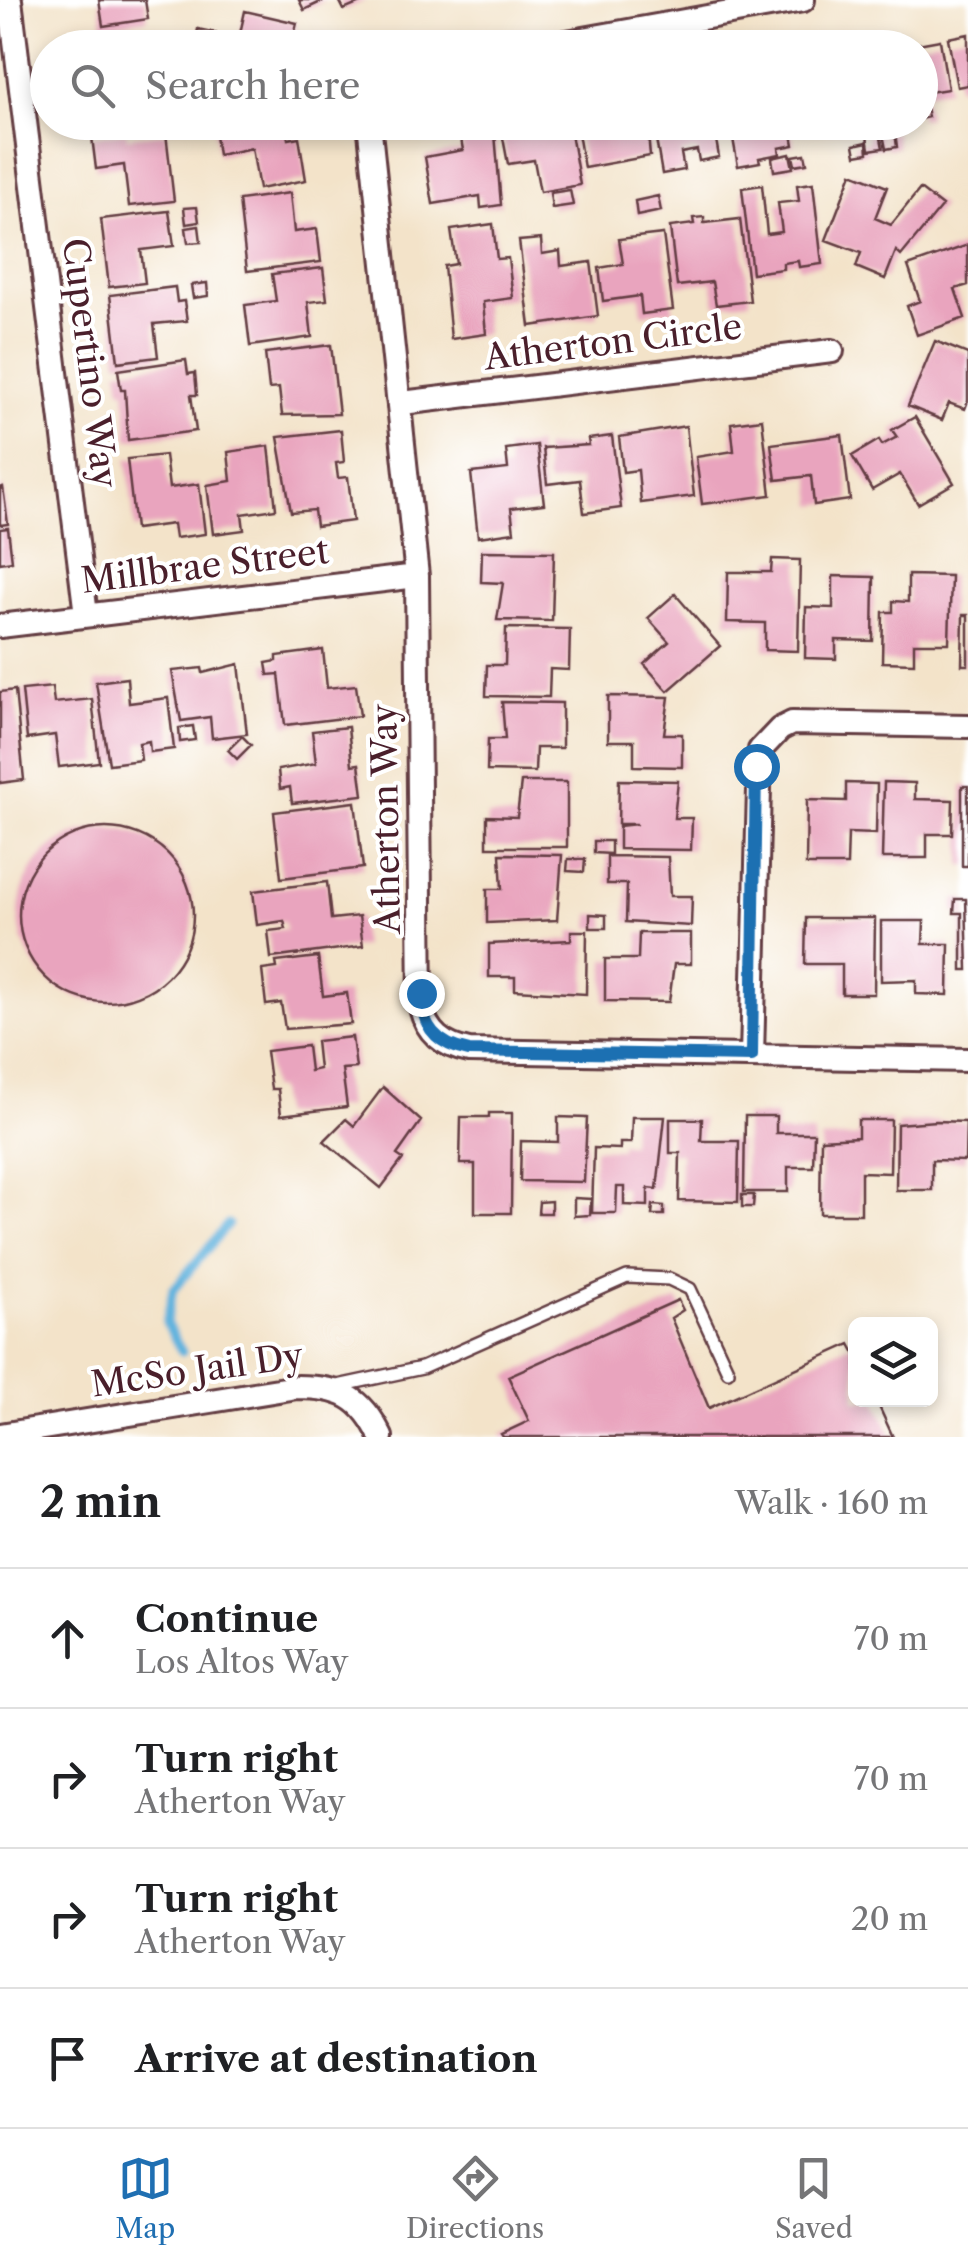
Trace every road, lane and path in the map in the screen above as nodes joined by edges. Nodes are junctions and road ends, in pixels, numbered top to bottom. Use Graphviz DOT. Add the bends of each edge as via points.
graph roads {
  1 [pos="10,0"];
  2 [pos="803,0"];
  3 [pos="634,30"];
  4 [pos="372,140"];
  5 [pos="832,351"];
  6 [pos="402,403"];
  7 [pos="418,576"];
  8 [pos="86,615"];
  9 [pos="0,626"];
  10 [pos="968,726"];
  11 [pos="752,1056"];
  12 [pos="968,1060"];
  13 [pos="728,1371"];
  14 [pos="334,1387"];
  15 [pos="0,1434"];
  16 [pos="381,1437"];
  1 -- 8 [label="street, Cupertino Way"];
  2 -- 3 [label="street"];
  4 -- 6 [label="street, Atherton Way"];
  5 -- 6 [label="street, Atherton Circle"];
  6 -- 7 [label="street, Atherton Way"];
  7 -- 8 [label="street, Millbrae Street"];
  7 -- 11 [label="street, Atherton Way" via="421,1008 430,1029 445,1044 469,1051"];
  8 -- 9 [label="street, Millbrae Street"];
  10 -- 11 [label="street" via="792,723 760,750"];
  11 -- 12 [label="street, Atherton Way"];
  13 -- 14 [label="lane" via="690,1290 668,1279 627,1277 422,1368"];
  14 -- 15 [label="street, McSo Jail Dy" via="297,1387"];
  14 -- 16 [label="street, McSo Jail Dy" via="358,1404"];
}
